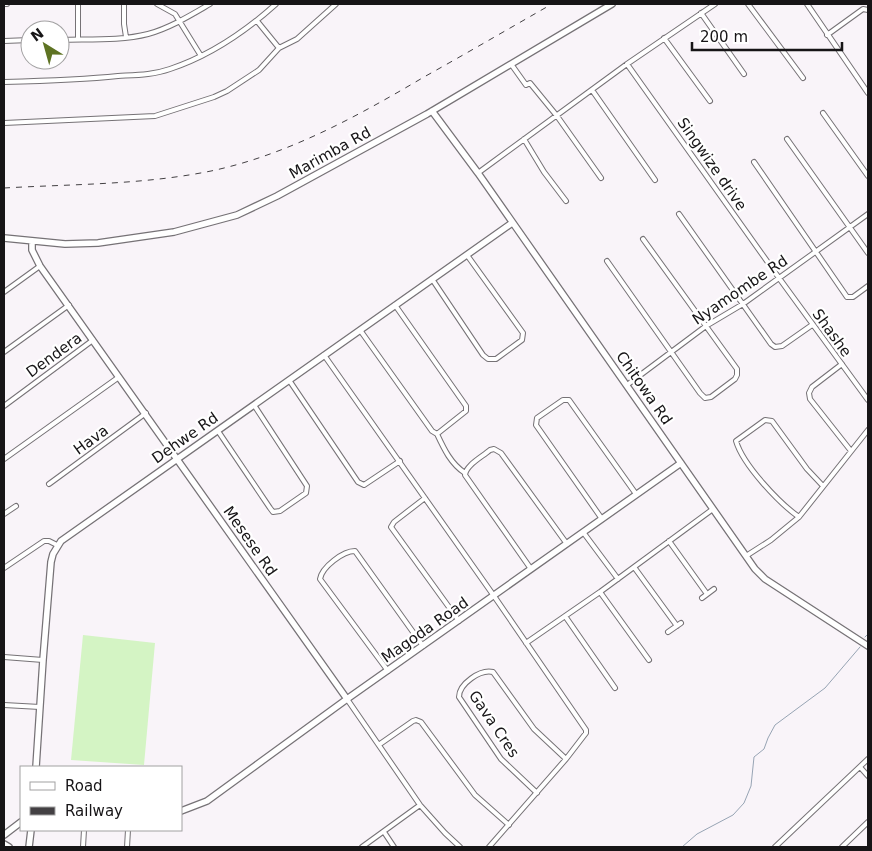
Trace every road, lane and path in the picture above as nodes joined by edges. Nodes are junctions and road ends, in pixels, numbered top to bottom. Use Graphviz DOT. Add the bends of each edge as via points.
graph roads {
  1 [pos="78,4"];
  2 [pos="124,4"];
  3 [pos="157,4"];
  4 [pos="210,4"];
  5 [pos="276,4"];
  6 [pos="336,4"];
  7 [pos="612,4"];
  8 [pos="715,4"];
  9 [pos="748,4"];
  10 [pos="807,4"];
  11 [pos="868,10"];
  12 [pos="701,13"];
  13 [pos="180,21"];
  14 [pos="257,21"];
  15 [pos="827,35"];
  16 [pos="126,37"];
  17 [pos="664,38"];
  18 [pos="70,39"];
  19 [pos="78,39"];
  20 [pos="20,40"];
  21 [pos="4,41"];
  22 [pos="279,48"];
  23 [pos="201,56"];
  24 [pos="512,64"];
  25 [pos="627,64"];
  26 [pos="744,74"];
  27 [pos="803,78"];
  28 [pos="4,82"];
  29 [pos="592,90"];
  30 [pos="868,93"];
  31 [pos="710,101"];
  32 [pos="432,111"];
  33 [pos="823,113"];
  34 [pos="556,116"];
  35 [pos="4,123"];
  36 [pos="787,138"];
  37 [pos="524,139"];
  38 [pos="754,162"];
  39 [pos="478,173"];
  40 [pos="868,176"];
  41 [pos="600,178"];
  42 [pos="655,180"];
  43 [pos="566,201"];
  44 [pos="679,214"];
  45 [pos="868,214"];
  46 [pos="512,223"];
  47 [pos="850,227"];
  48 [pos="4,238"];
  49 [pos="643,239"];
  50 [pos="32,242"];
  51 [pos="815,252"];
  52 [pos="868,253"];
  53 [pos="467,255"];
  54 [pos="607,261"];
  55 [pos="40,266"];
  56 [pos="779,278"];
  57 [pos="432,279"];
  58 [pos="868,286"];
  59 [pos="4,292"];
  60 [pos="742,304"];
  61 [pos="395,305"];
  62 [pos="68,306"];
  63 [pos="812,325"];
  64 [pos="706,326"];
  65 [pos="360,330"];
  66 [pos="93,340"];
  67 [pos="4,352"];
  68 [pos="671,352"];
  69 [pos="324,355"];
  70 [pos="842,364"];
  71 [pos="119,377"];
  72 [pos="289,380"];
  73 [pos="626,385"];
  74 [pos="868,400"];
  75 [pos="254,405"];
  76 [pos="4,406"];
  77 [pos="146,413"];
  78 [pos="218,430"];
  79 [pos="868,430"];
  80 [pos="437,434"];
  81 [pos="851,451"];
  82 [pos="4,459"];
  83 [pos="177,459"];
  84 [pos="400,461"];
  85 [pos="681,463"];
  86 [pos="465,473"];
  87 [pos="49,484"];
  88 [pos="823,486"];
  89 [pos="636,494"];
  90 [pos="425,498"];
  91 [pos="16,506"];
  92 [pos="714,509"];
  93 [pos="4,514"];
  94 [pos="799,517"];
  95 [pos="602,519"];
  96 [pos="583,532"];
  97 [pos="669,541"];
  98 [pos="567,544"];
  99 [pos="57,546"];
  100 [pos="746,556"];
  101 [pos="634,567"];
  102 [pos="4,568"];
  103 [pos="531,570"];
  104 [pos="618,579"];
  105 [pos="714,589"];
  106 [pos="600,592"];
  107 [pos="707,594"];
  108 [pos="494,596"];
  109 [pos="702,598"];
  110 [pos="565,616"];
  111 [pos="459,621"];
  112 [pos="681,623"];
  113 [pos="677,626"];
  114 [pos="668,632"];
  115 [pos="526,643"];
  116 [pos="423,646"];
  117 [pos="868,646"];
  118 [pos="4,657"];
  119 [pos="43,660"];
  120 [pos="649,660"];
  121 [pos="388,671"];
  122 [pos="615,688"];
  123 [pos="347,700"];
  124 [pos="4,705"];
  125 [pos="40,707"];
  126 [pos="380,744"];
  127 [pos="566,759"];
  128 [pos="868,759"];
  129 [pos="36,766"];
  130 [pos="860,767"];
  131 [pos="868,776"];
  132 [pos="537,793"];
  133 [pos="420,805"];
  134 [pos="182,811"];
  135 [pos="868,822"];
  136 [pos="20,823"];
  137 [pos="509,826"];
  138 [pos="30,831"];
  139 [pos="84,831"];
  140 [pos="128,831"];
  141 [pos="384,832"];
  142 [pos="4,835"];
  143 [pos="4,844"];
  144 [pos="9,847"];
  145 [pos="29,847"];
  146 [pos="83,847"];
  147 [pos="127,847"];
  148 [pos="362,847"];
  149 [pos="394,847"];
  150 [pos="460,847"];
  151 [pos="489,847"];
  152 [pos="775,847"];
  153 [pos="842,847"];
  1 -- 19 [label="street"];
  2 -- 16 [label="street"];
  3 -- 13 [label="street" via="175,14"];
  4 -- 13 [label="street"];
  5 -- 14 [label="street"];
  6 -- 22 [label="street"];
  7 -- 24 [label="street, Marimba Rd"];
  8 -- 12 [label="street"];
  9 -- 27 [label="street"];
  10 -- 15 [label="street"];
  11 -- 15 [label="street" via="864,9"];
  12 -- 17 [label="street"];
  12 -- 26 [label="street"];
  13 -- 16 [label="street" via="148,34"];
  13 -- 23 [label="street"];
  14 -- 22 [label="street"];
  14 -- 23 [label="street"];
  15 -- 30 [label="street"];
  16 -- 19 [label="street"];
  17 -- 25 [label="street"];
  17 -- 31 [label="street"];
  18 -- 19 [label="street"];
  20 -- 21 [label="street"];
  22 -- 35 [label="street" via="259,70 227,91 165,114"];
  23 -- 28 [label="street" via="147,74"];
  24 -- 32 [label="street, Marimba Rd"];
  24 -- 34 [label="street" via="526,85 530,83"];
  25 -- 29 [label="street"];
  25 -- 56 [label="street, Singwize drive"];
  29 -- 34 [label="street"];
  29 -- 42 [label="street"];
  32 -- 39 [label="street, Chitowa Rd"];
  32 -- 50 [label="street, Marimba Rd" via="278,196 237,214 174,232 128,240 74,245"];
  33 -- 40 [label="street"];
  34 -- 37 [label="street"];
  34 -- 41 [label="street"];
  36 -- 47 [label="street"];
  37 -- 39 [label="street"];
  37 -- 43 [label="street"];
  38 -- 51 [label="street"];
  39 -- 46 [label="street, Chitowa Rd"];
  44 -- 60 [label="street"];
  45 -- 47 [label="street, Nyamombe Rd"];
  46 -- 53 [label="street, Dehwe Rd"];
  46 -- 73 [label="street, Chitowa Rd"];
  47 -- 51 [label="street, Nyamombe Rd"];
  47 -- 52 [label="street"];
  48 -- 50 [label="street, Marimba Rd"];
  49 -- 64 [label="street"];
  50 -- 55 [label="street, Mesese Rd" via="32,250"];
  51 -- 56 [label="street, Nyamombe Rd"];
  51 -- 58 [label="street" via="847,297 853,297"];
  53 -- 57 [label="street, Dehwe Rd"];
  53 -- 57 [label="street" via="523,333 522,340 496,359 489,360 483,355"];
  54 -- 68 [label="street"];
  55 -- 59 [label="street"];
  55 -- 62 [label="street, Mesese Rd"];
  56 -- 60 [label="street, Nyamombe Rd"];
  56 -- 63 [label="street, Shashe"];
  57 -- 61 [label="street, Dehwe Rd"];
  60 -- 63 [label="street" via="775,347 782,346"];
  60 -- 64 [label="street, Nyamombe Rd"];
  61 -- 65 [label="street, Dehwe Rd"];
  61 -- 80 [label="street" via="467,407"];
  62 -- 66 [label="street, Mesese Rd"];
  62 -- 67 [label="street"];
  63 -- 70 [label="street, Shashe"];
  64 -- 68 [label="street, Nyamombe Rd"];
  64 -- 68 [label="street" via="737,370 732,382 711,397 704,398"];
  65 -- 69 [label="street, Dehwe Rd"];
  65 -- 80 [label="street" via="430,429"];
  66 -- 71 [label="street, Mesese Rd"];
  66 -- 76 [label="street, Dendera"];
  68 -- 73 [label="street, Nyamombe Rd"];
  69 -- 72 [label="street, Dehwe Rd"];
  69 -- 84 [label="street"];
  70 -- 74 [label="street, Shashe"];
  70 -- 81 [label="street" via="812,386 809,394"];
  71 -- 77 [label="street, Mesese Rd"];
  71 -- 82 [label="street"];
  72 -- 75 [label="street, Dehwe Rd"];
  72 -- 84 [label="street" via="360,484 364,485"];
  73 -- 85 [label="street, Chitowa Rd"];
  75 -- 78 [label="street, Dehwe Rd"];
  75 -- 78 [label="street" via="307,486 306,493 286,507 273,512"];
  77 -- 83 [label="street, Mesese Rd"];
  77 -- 87 [label="street, Hava"];
  78 -- 83 [label="street, Dehwe Rd"];
  79 -- 81 [label="street"];
  80 -- 86 [label="street" via="449,457"];
  81 -- 88 [label="street"];
  83 -- 99 [label="street, Dehwe Rd" via="65,537"];
  83 -- 123 [label="street, Mesese Rd"];
  84 -- 90 [label="street"];
  85 -- 89 [label="street, Magoda Road"];
  85 -- 92 [label="street, Chitowa Rd"];
  86 -- 98 [label="street" via="490,450 497,450"];
  86 -- 103 [label="street"];
  88 -- 94 [label="street"];
  88 -- 94 [label="street" via="770,420 765,420 736,441 752,469 777,500"];
  89 -- 95 [label="street, Magoda Road"];
  89 -- 95 [label="street" via="569,400 563,400 537,418 536,425"];
  90 -- 108 [label="street"];
  90 -- 111 [label="street" via="391,527"];
  91 -- 93 [label="street"];
  92 -- 97 [label="street"];
  92 -- 100 [label="street, Chitowa Rd"];
  94 -- 100 [label="street"];
  95 -- 96 [label="street, Magoda Road"];
  96 -- 98 [label="street, Magoda Road"];
  96 -- 104 [label="street"];
  97 -- 101 [label="street"];
  97 -- 107 [label="street"];
  98 -- 103 [label="street, Magoda Road"];
  99 -- 102 [label="street" via="44,541"];
  99 -- 119 [label="street" via="51,562"];
  100 -- 117 [label="street, Chitowa Rd" via="765,579"];
  101 -- 104 [label="street"];
  101 -- 113 [label="street"];
  103 -- 108 [label="street, Magoda Road"];
  104 -- 106 [label="street"];
  105 -- 107 [label="street"];
  106 -- 110 [label="street"];
  106 -- 120 [label="street"];
  107 -- 109 [label="street"];
  108 -- 111 [label="street, Magoda Road"];
  108 -- 115 [label="street"];
  110 -- 115 [label="street"];
  110 -- 122 [label="street"];
  111 -- 116 [label="street, Magoda Road"];
  112 -- 113 [label="street"];
  113 -- 114 [label="street"];
  115 -- 127 [label="street" via="586,731"];
  116 -- 121 [label="street, Magoda Road"];
  116 -- 121 [label="street" via="355,551 345,554 324,570 320,579"];
  118 -- 119 [label="street"];
  119 -- 125 [label="street"];
  121 -- 123 [label="street, Magoda Road"];
  123 -- 126 [label="street, Mesese Rd"];
  123 -- 134 [label="street, Magoda Road" via="207,801"];
  124 -- 125 [label="street"];
  125 -- 129 [label="street"];
  126 -- 133 [label="street, Mesese Rd"];
  126 -- 137 [label="street" via="413,721 422,722 475,795"];
  127 -- 132 [label="street"];
  127 -- 132 [label="street, Gava Cres" via="534,729 493,672 482,672 462,688 459,697 489,742 508,767"];
  128 -- 130 [label="street"];
  130 -- 131 [label="street"];
  130 -- 152 [label="street"];
  132 -- 137 [label="street"];
  133 -- 141 [label="street"];
  133 -- 150 [label="street, Mesese Rd"];
  135 -- 153 [label="street"];
  136 -- 142 [label="street"];
  137 -- 151 [label="street"];
  138 -- 145 [label="street"];
  139 -- 146 [label="street"];
  140 -- 147 [label="street"];
  141 -- 148 [label="street"];
  141 -- 149 [label="street"];
  143 -- 144 [label="street"];
}
